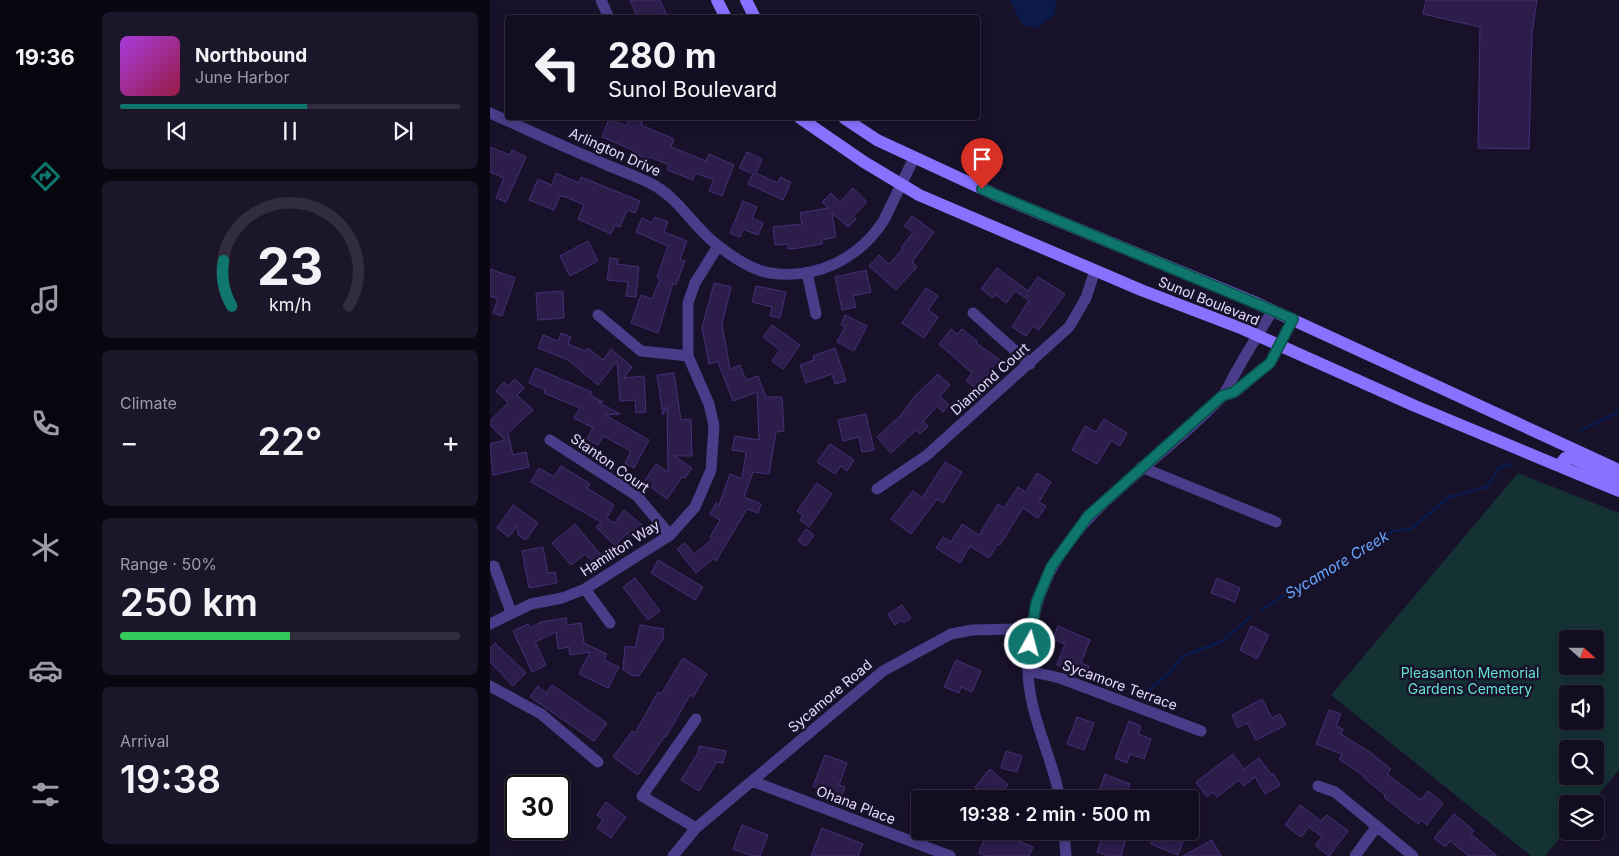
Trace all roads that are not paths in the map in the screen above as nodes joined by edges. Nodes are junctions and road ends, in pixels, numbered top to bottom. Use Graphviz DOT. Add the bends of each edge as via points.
graph roads {
  1 [pos="601,0"];
  2 [pos="717,0"];
  3 [pos="746,0"];
  4 [pos="608,15"];
  5 [pos="724,15"];
  6 [pos="754,15"];
  7 [pos="490,113"];
  8 [pos="505,120"];
  9 [pos="506,120"];
  10 [pos="803,120"];
  11 [pos="847,120"];
  12 [pos="914,158"];
  13 [pos="901,184"];
  14 [pos="718,246"];
  15 [pos="1096,270"];
  16 [pos="807,274"];
  17 [pos="1273,310"];
  18 [pos="973,313"];
  19 [pos="816,314"];
  20 [pos="598,315"];
  21 [pos="1293,319"];
  22 [pos="1257,336"];
  23 [pos="1278,346"];
  24 [pos="688,356"];
  25 [pos="1030,364"];
  26 [pos="1222,396"];
  27 [pos="550,440"];
  28 [pos="1559,466"];
  29 [pos="1141,467"];
  30 [pos="1619,470"];
  31 [pos="1619,479"];
  32 [pos="876,489"];
  33 [pos="1619,491"];
  34 [pos="1276,522"];
  35 [pos="670,534"];
  36 [pos="494,566"];
  37 [pos="585,589"];
  38 [pos="511,612"];
  39 [pos="610,623"];
  40 [pos="490,624"];
  41 [pos="1030,631"];
  42 [pos="1028,671"];
  43 [pos="490,686"];
  44 [pos="696,719"];
  45 [pos="1201,731"];
  46 [pos="598,762"];
  47 [pos="752,781"];
  48 [pos="1318,786"];
  49 [pos="1057,790"];
  50 [pos="1377,826"];
  51 [pos="696,828"];
  52 [pos="1065,840"];
  53 [pos="673,856"];
  54 [pos="950,856"];
  55 [pos="1066,856"];
  56 [pos="1354,856"];
  57 [pos="1413,856"];
  1 -- 4 [label="street"];
  2 -- 5 [label="main road"];
  3 -- 6 [label="main road"];
  7 -- 8 [label="street, Arlington Drive"];
  9 -- 14 [label="street, Arlington Drive" via="650,183 665,192"];
  10 -- 13 [label="main road, Sunol Boulevard"];
  11 -- 12 [label="main road, Sunol Boulevard" via="877,140"];
  12 -- 13 [label="street, Arlington Drive"];
  12 -- 17 [label="main road, Sunol Boulevard"];
  13 -- 15 [label="main road, Sunol Boulevard" via="919,195"];
  13 -- 16 [label="street, Arlington Drive" via="878,229 855,253 834,266"];
  14 -- 16 [label="street, Arlington Drive" via="747,265 770,273"];
  14 -- 24 [label="street, Hamilton Way" via="688,303"];
  15 -- 22 [label="main road, Sunol Boulevard"];
  15 -- 25 [label="street, Diamond Court" via="1086,298 1069,327"];
  16 -- 19 [label="street"];
  17 -- 21 [label="main road, Sunol Boulevard"];
  17 -- 22 [label="street"];
  18 -- 25 [label="street"];
  20 -- 24 [label="street" via="641,351"];
  21 -- 23 [label="street"];
  21 -- 30 [label="main road, Sunol Boulevard"];
  22 -- 23 [label="main road, Sunol Boulevard"];
  22 -- 26 [label="street"];
  23 -- 26 [label="street" via="1270,363 1234,392"];
  23 -- 28 [label="main road, Sunol Boulevard"];
  24 -- 35 [label="street, Hamilton Way" via="709,404 714,426 714,456 704,491 695,507"];
  25 -- 32 [label="street, Diamond Court" via="927,455"];
  26 -- 29 [label="street"];
  27 -- 35 [label="street, Stanton Court" via="637,496"];
  28 -- 31 [label="main road" via="1565,458 1572,458"];
  28 -- 33 [label="main road, Sunol Boulevard"];
  29 -- 34 [label="street"];
  29 -- 41 [label="street" via="1088,516 1051,567 1036,603"];
  35 -- 37 [label="street, Hamilton Way"];
  36 -- 38 [label="street"];
  37 -- 38 [label="street, Hamilton Way"];
  37 -- 39 [label="street"];
  38 -- 40 [label="street, Hamilton Way"];
  41 -- 42 [label="street"];
  41 -- 47 [label="street, Sycamore Road" via="981,630 951,634 883,670"];
  42 -- 45 [label="street, Sycamore Terrace" via="1060,678"];
  42 -- 49 [label="street" via="1032,703"];
  43 -- 46 [label="street" via="541,714"];
  44 -- 51 [label="street" via="642,796"];
  47 -- 51 [label="street, Sycamore Road"];
  47 -- 54 [label="street, Ohana Place"];
  48 -- 50 [label="street" via="1335,792"];
  50 -- 56 [label="street"];
  50 -- 57 [label="street"];
  51 -- 53 [label="street, Sycamore Road"];
  52 -- 55 [label="street"];
}
